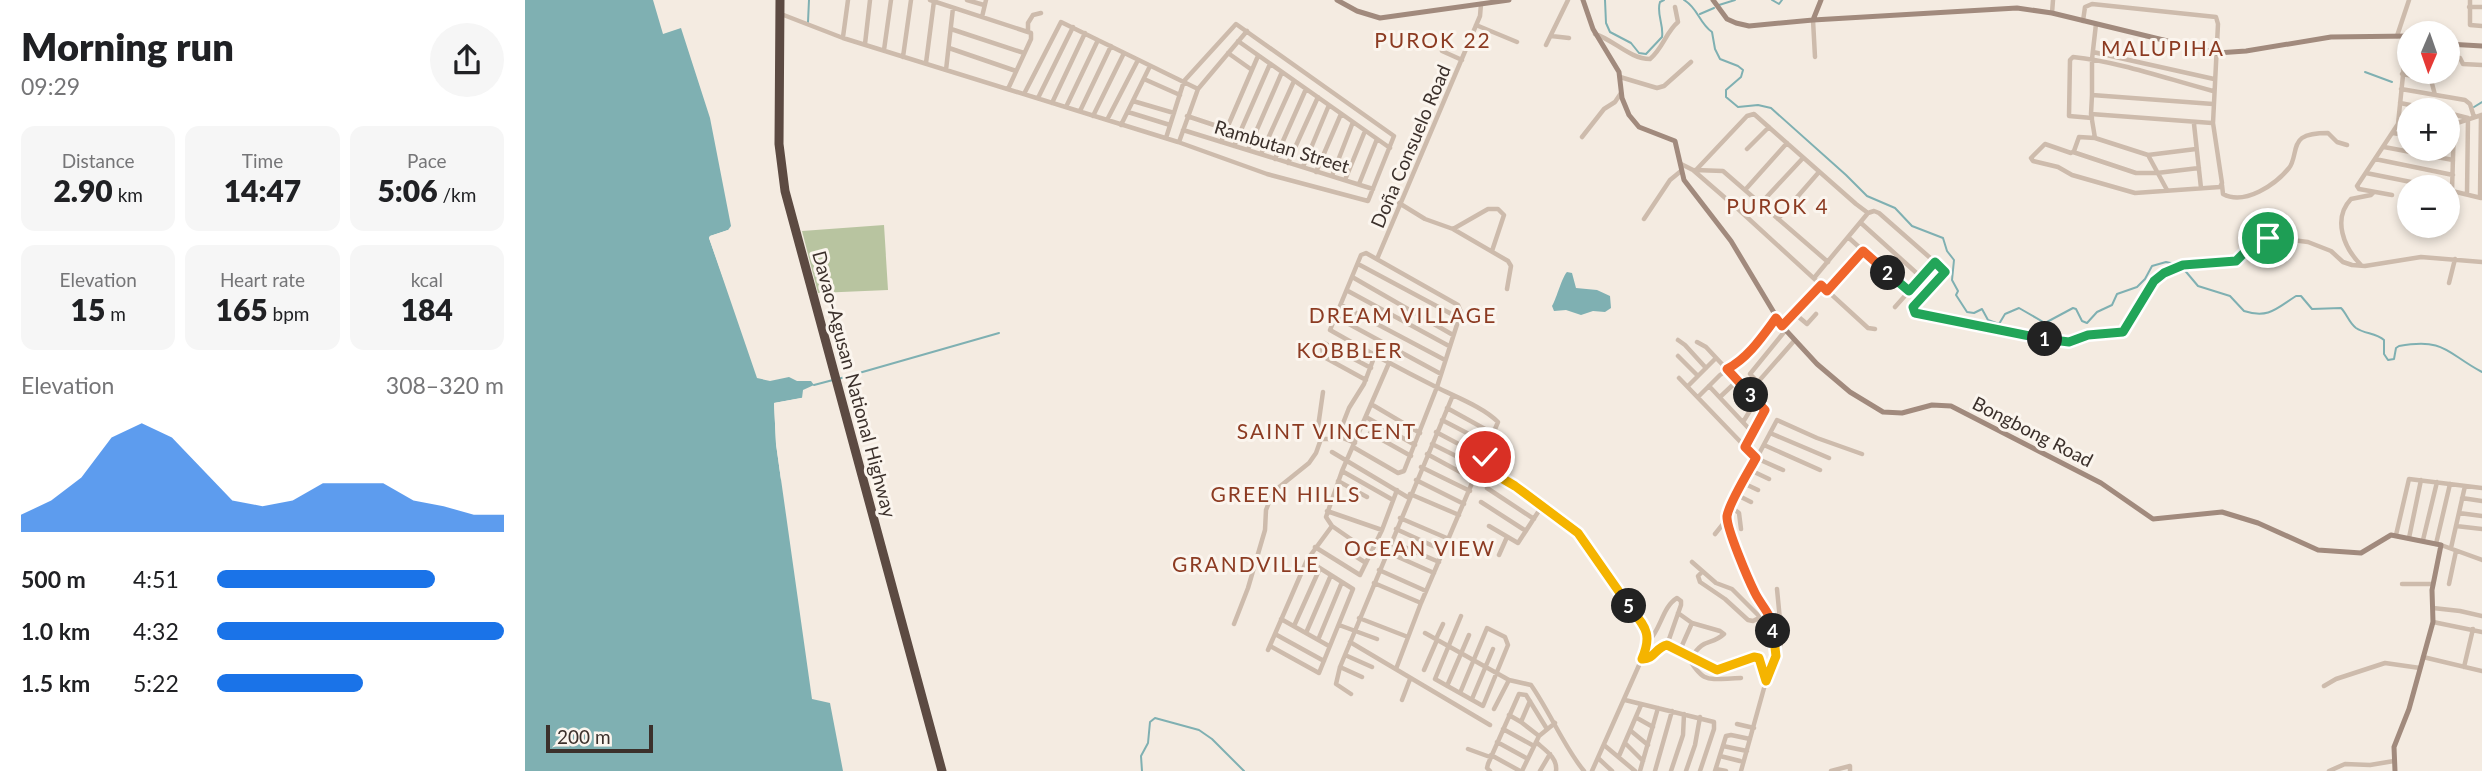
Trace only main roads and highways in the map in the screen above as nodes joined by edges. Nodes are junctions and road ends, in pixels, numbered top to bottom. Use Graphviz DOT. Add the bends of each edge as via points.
graph roads {
  1 [pos="780,0"];
  2 [pos="942,771"];
  1 -- 2 [label="highway, Davao-Agusan National Highway" via="781,171"];
}
